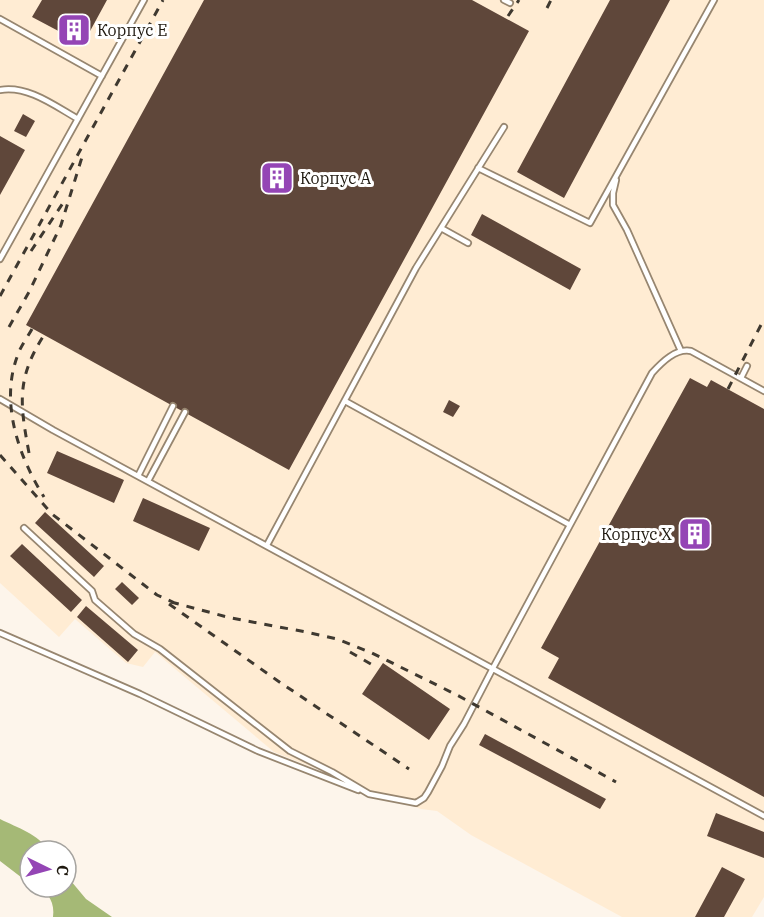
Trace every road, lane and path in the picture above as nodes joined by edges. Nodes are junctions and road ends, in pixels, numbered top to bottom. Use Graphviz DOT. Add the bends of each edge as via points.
graph roads {
  1 [pos="144,0"];
  2 [pos="504,0"];
  3 [pos="714,0"];
  4 [pos="510,3"];
  5 [pos="0,19"];
  6 [pos="102,76"];
  7 [pos="0,90"];
  8 [pos="78,119"];
  9 [pos="504,127"];
  10 [pos="478,168"];
  11 [pos="619,172"];
  12 [pos="441,228"];
  13 [pos="468,243"];
  14 [pos="0,260"];
  15 [pos="681,351"];
  16 [pos="747,366"];
  17 [pos="741,378"];
  18 [pos="764,391"];
  19 [pos="0,399"];
  20 [pos="345,401"];
  21 [pos="173,406"];
  22 [pos="185,412"];
  23 [pos="138,476"];
  24 [pos="148,482"];
  25 [pos="570,525"];
  26 [pos="24,528"];
  27 [pos="267,545"];
  28 [pos="0,633"];
  29 [pos="493,668"];
  30 [pos="369,794"];
  31 [pos="764,816"];
  1 -- 6 [label="lane"];
  2 -- 4 [label="lane"];
  3 -- 11 [label="lane"];
  5 -- 6 [label="lane"];
  6 -- 8 [label="lane"];
  7 -- 8 [label="lane" via="35,95"];
  8 -- 14 [label="lane"];
  9 -- 10 [label="lane"];
  10 -- 11 [label="lane" via="590,223"];
  10 -- 12 [label="lane"];
  11 -- 15 [label="lane" via="613,205"];
  12 -- 13 [label="lane"];
  12 -- 20 [label="lane"];
  15 -- 17 [label="lane" via="691,351"];
  15 -- 25 [label="lane" via="652,373"];
  16 -- 17 [label="lane"];
  17 -- 18 [label="lane"];
  19 -- 23 [label="lane"];
  20 -- 25 [label="lane"];
  20 -- 27 [label="lane"];
  21 -- 23 [label="lane"];
  22 -- 24 [label="lane"];
  23 -- 24 [label="lane"];
  24 -- 27 [label="lane"];
  25 -- 29 [label="lane"];
  26 -- 30 [label="lane" via="134,634 160,649 282,746"];
  27 -- 29 [label="lane"];
  28 -- 30 [label="lane" via="130,689 258,751"];
  29 -- 30 [label="lane" via="424,798 416,803"];
  29 -- 31 [label="lane"];
}
